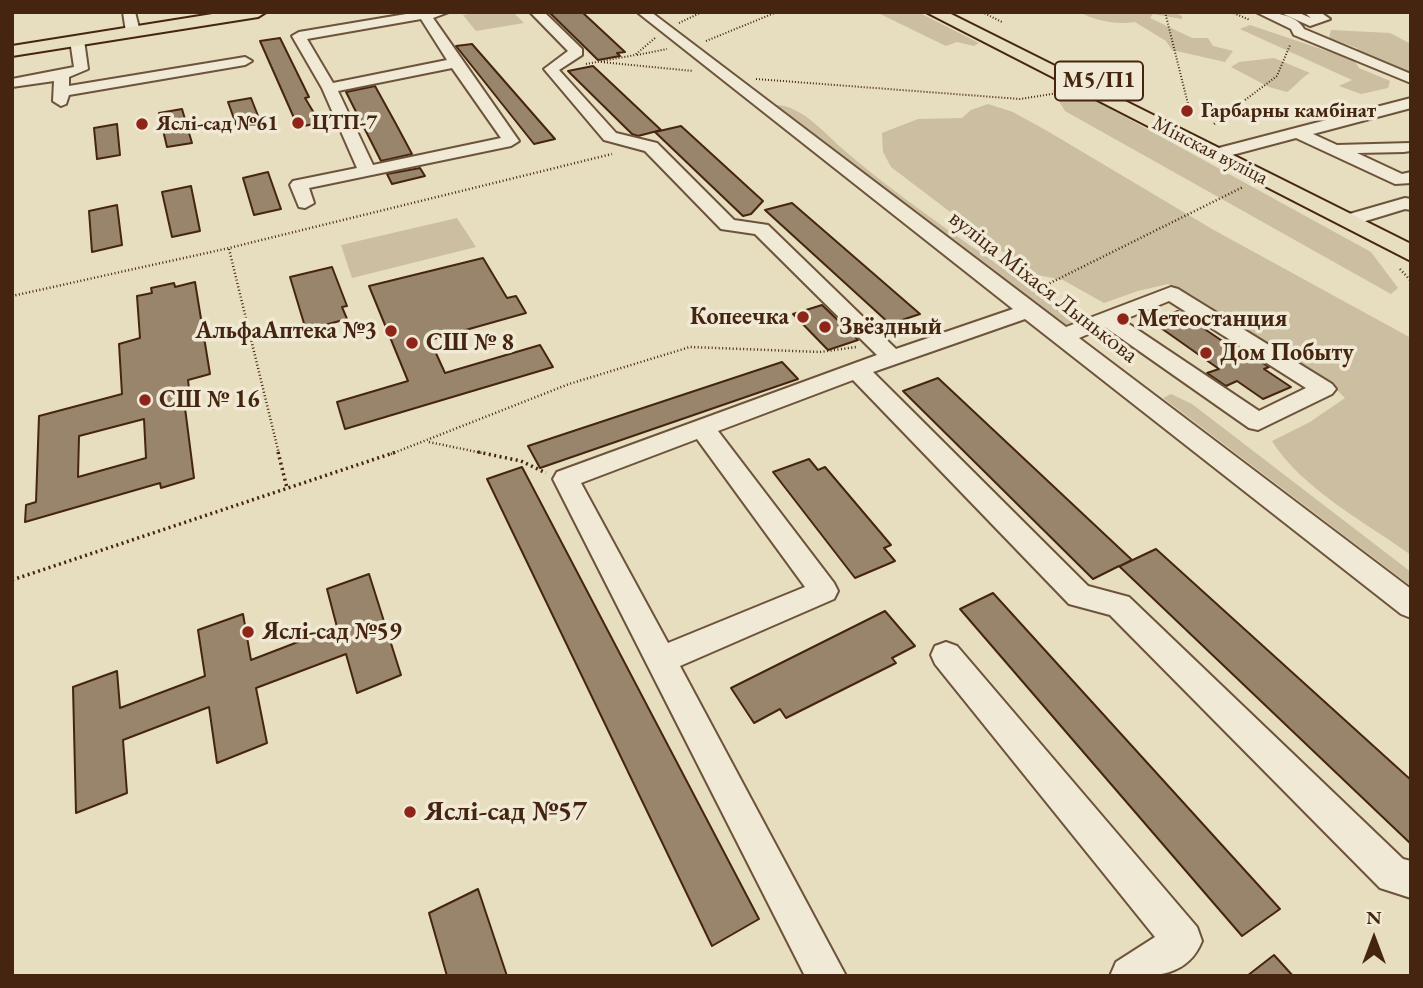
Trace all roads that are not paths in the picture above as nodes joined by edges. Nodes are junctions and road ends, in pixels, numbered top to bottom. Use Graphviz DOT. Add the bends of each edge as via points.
graph roads {
  1 [pos="129,12"];
  2 [pos="258,12"];
  3 [pos="443,12"];
  4 [pos="536,12"];
  5 [pos="643,12"];
  6 [pos="934,12"];
  7 [pos="960,12"];
  8 [pos="1286,12"];
  9 [pos="425,15"];
  10 [pos="1259,17"];
  11 [pos="1302,24"];
  12 [pos="133,32"];
  13 [pos="76,40"];
  14 [pos="12,51"];
  15 [pos="245,61"];
  16 [pos="456,63"];
  17 [pos="722,74"];
  18 [pos="62,75"];
  19 [pos="1411,79"];
  20 [pos="12,83"];
  21 [pos="329,88"];
  22 [pos="1407,107"];
  23 [pos="1298,133"];
  24 [pos="1404,147"];
  25 [pos="1334,149"];
  26 [pos="1228,152"];
  27 [pos="367,171"];
  28 [pos="1411,177"];
  29 [pos="305,203"];
  30 [pos="1411,205"];
  31 [pos="1356,218"];
  32 [pos="1411,236"];
  33 [pos="1411,254"];
  34 [pos="1023,304"];
  35 [pos="1107,319"];
  36 [pos="1064,336"];
  37 [pos="885,351"];
  38 [pos="858,370"];
  39 [pos="702,428"];
  40 [pos="1411,606"];
  41 [pos="946,655"];
  42 [pos="663,659"];
  43 [pos="1411,880"];
  44 [pos="826,976"];
  45 [pos="1130,976"];
  1 -- 12 [label="street"];
  2 -- 12 [label="main road"];
  3 -- 9 [label="street"];
  4 -- 37 [label="street" via="578,52 551,69 610,137 651,147 728,225 761,229"];
  5 -- 17 [label="street, вуліца Міхася Лынькова"];
  6 -- 26 [label="main road, Мінская вуліца / М5/П1"];
  7 -- 26 [label="main road, Мінская вуліца / М5/П1"];
  8 -- 11 [label="street"];
  9 -- 16 [label="street"];
  9 -- 21 [label="street" via="299,36"];
  10 -- 11 [label="street"];
  11 -- 19 [label="street" via="1299,32"];
  12 -- 13 [label="main road"];
  13 -- 14 [label="main road"];
  13 -- 18 [label="street" via="81,69"];
  15 -- 18 [label="street" via="61,97"];
  16 -- 21 [label="street"];
  16 -- 27 [label="street" via="511,141"];
  17 -- 34 [label="street, вуліца Міхася Лынькова"];
  18 -- 20 [label="street"];
  21 -- 27 [label="street"];
  22 -- 23 [label="street"];
  23 -- 25 [label="street"];
  23 -- 26 [label="street"];
  24 -- 25 [label="street"];
  25 -- 28 [label="street" via="1401,180"];
  26 -- 31 [label="main road, Мінская вуліца / М5/П1"];
  27 -- 29 [label="street" via="299,185"];
  30 -- 31 [label="street"];
  31 -- 32 [label="main road, Мінская вуліца / М5/П1"];
  31 -- 33 [label="main road, Мінская вуліца / М5/П1"];
  34 -- 36 [label="street, вуліца Міхася Лынькова"];
  34 -- 37 [label="street"];
  35 -- 35 [label="street" via="1171,293 1324,390 1258,422"];
  35 -- 36 [label="street"];
  36 -- 40 [label="street, вуліца Міхася Лынькова"];
  37 -- 38 [label="street"];
  38 -- 39 [label="street"];
  38 -- 43 [label="street" via="1079,596 1119,605 1393,875"];
  39 -- 42 [label="street" via="566,479"];
  39 -- 42 [label="street" via="824,591"];
  41 -- 45 [label="street" via="1183,941"];
  42 -- 44 [label="street"];
}
